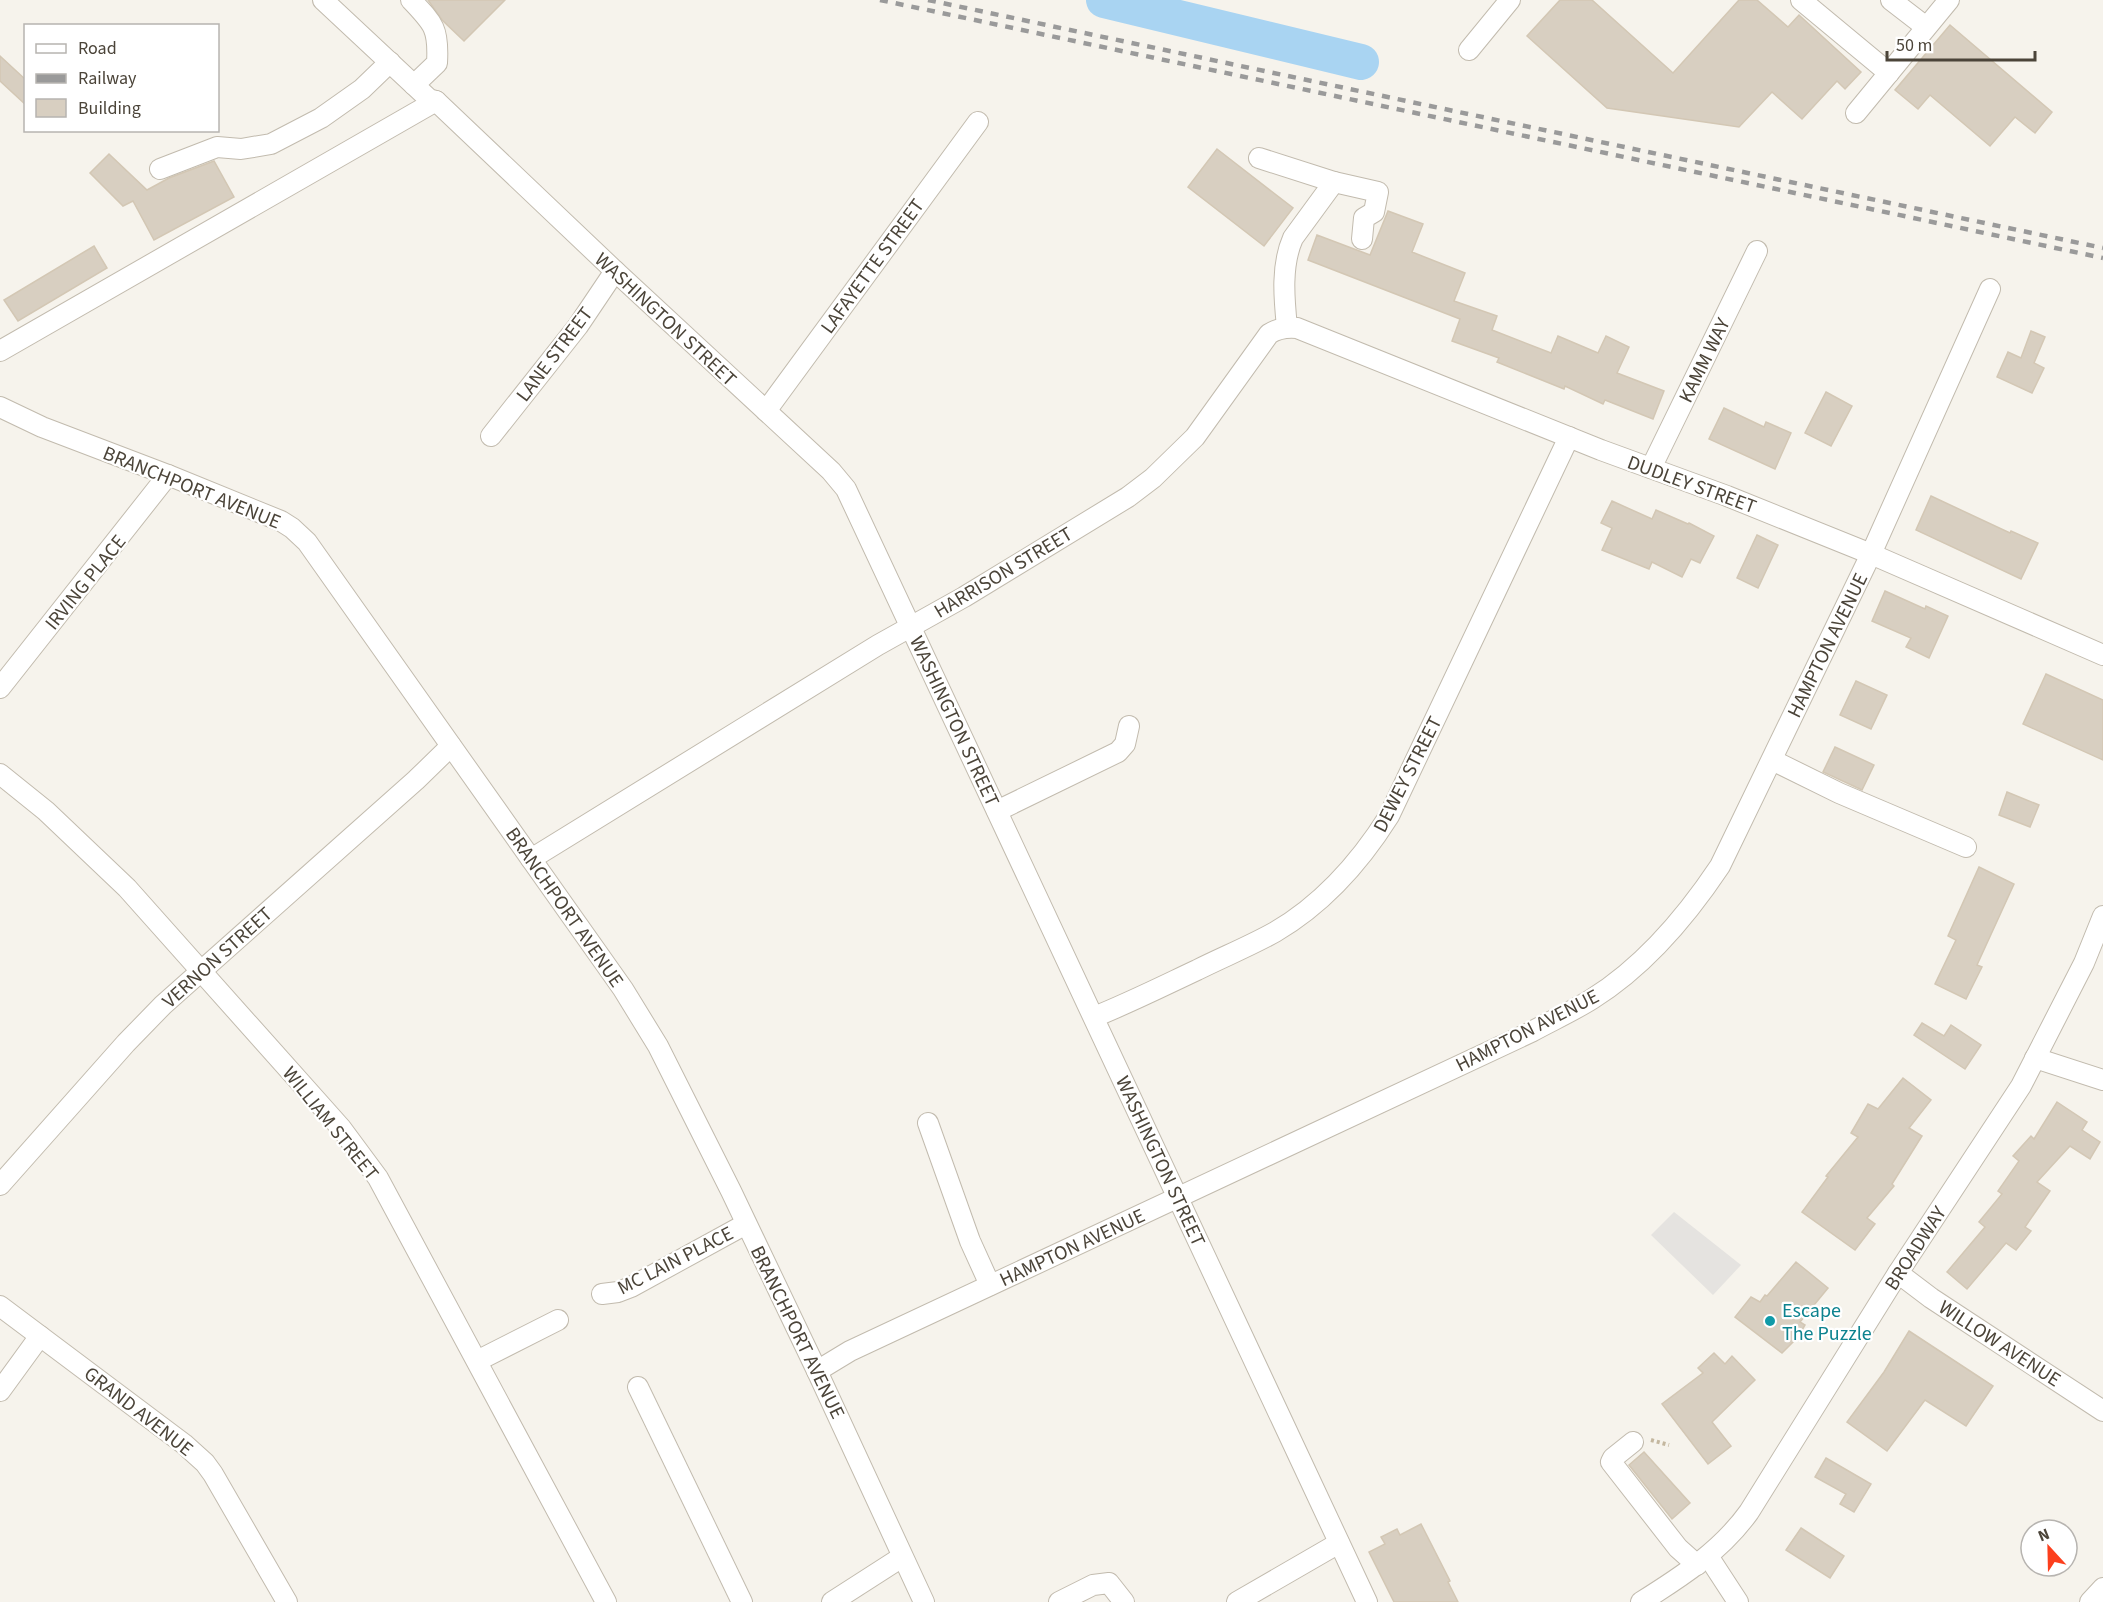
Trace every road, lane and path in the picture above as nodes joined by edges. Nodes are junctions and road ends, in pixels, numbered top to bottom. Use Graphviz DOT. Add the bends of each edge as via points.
graph roads {
  1 [pos="323,0"];
  2 [pos="411,0"];
  3 [pos="1510,0"];
  4 [pos="1801,0"];
  5 [pos="1891,0"];
  6 [pos="1949,0"];
  7 [pos="1926,27"];
  8 [pos="1469,50"];
  9 [pos="390,62"];
  10 [pos="1889,73"];
  11 [pos="414,85"];
  12 [pos="436,101"];
  13 [pos="1856,113"];
  14 [pos="978,122"];
  15 [pos="1259,158"];
  16 [pos="160,169"];
  17 [pos="1334,182"];
  18 [pos="1362,239"];
  19 [pos="1757,251"];
  20 [pos="615,271"];
  21 [pos="1990,289"];
  22 [pos="1282,328"];
  23 [pos="0,351"];
  24 [pos="0,407"];
  25 [pos="766,411"];
  26 [pos="491,436"];
  27 [pos="1569,437"];
  28 [pos="1651,468"];
  29 [pos="168,475"];
  30 [pos="1871,554"];
  31 [pos="911,627"];
  32 [pos="2103,656"];
  33 [pos="0,688"];
  34 [pos="1129,726"];
  35 [pos="451,746"];
  36 [pos="1772,760"];
  37 [pos="0,774"];
  38 [pos="997,811"];
  39 [pos="1966,847"];
  40 [pos="531,859"];
  41 [pos="2103,916"];
  42 [pos="200,971"];
  43 [pos="1094,1017"];
  44 [pos="2036,1058"];
  45 [pos="2103,1080"];
  46 [pos="928,1123"];
  47 [pos="0,1185"];
  48 [pos="1178,1197"];
  49 [pos="746,1224"];
  50 [pos="1898,1273"];
  51 [pos="990,1286"];
  52 [pos="603,1294"];
  53 [pos="0,1306"];
  54 [pos="558,1320"];
  55 [pos="40,1336"];
  56 [pos="477,1361"];
  57 [pos="817,1371"];
  58 [pos="638,1387"];
  59 [pos="0,1391"];
  60 [pos="2103,1411"];
  61 [pos="1633,1442"];
  62 [pos="1339,1543"];
  63 [pos="902,1557"];
  64 [pos="1703,1561"];
  65 [pos="2103,1588"];
  66 [pos="1122,1601"];
  67 [pos="287,1602"];
  68 [pos="606,1602"];
  69 [pos="742,1602"];
  70 [pos="832,1602"];
  71 [pos="924,1602"];
  72 [pos="1059,1602"];
  73 [pos="1237,1602"];
  74 [pos="1367,1602"];
  75 [pos="1641,1602"];
  76 [pos="1738,1602"];
  77 [pos="2090,1602"];
  1 -- 9 [label="street, WASHINGTON STREET"];
  2 -- 11 [label="street" via="429,19 438,40 437,63"];
  3 -- 8 [label="street"];
  4 -- 10 [label="street"];
  5 -- 7 [label="street"];
  6 -- 7 [label="street"];
  7 -- 10 [label="street"];
  9 -- 11 [label="street, WASHINGTON STREET"];
  9 -- 16 [label="street" via="362,89 271,144 242,149 217,147"];
  10 -- 13 [label="street"];
  11 -- 12 [label="street, WASHINGTON STREET"];
  12 -- 20 [label="street, WASHINGTON STREET"];
  12 -- 23 [label="street"];
  14 -- 25 [label="street, LAFAYETTE STREET"];
  15 -- 17 [label="street"];
  17 -- 18 [label="street" via="1378,192 1374,212 1364,218"];
  17 -- 22 [label="street" via="1288,249"];
  19 -- 28 [label="street, KAMM WAY"];
  20 -- 25 [label="street, WASHINGTON STREET"];
  20 -- 26 [label="street, LANE STREET" via="578,326"];
  21 -- 30 [label="street, HAMPTON AVENUE"];
  22 -- 27 [label="street, DUDLEY STREET" via="1297,328"];
  22 -- 31 [label="street, HARRISON STREET" via="1269,334 1195,437 1153,478 1128,497"];
  24 -- 29 [label="street, BRANCHPORT AVENUE"];
  25 -- 31 [label="street, WASHINGTON STREET" via="846,489"];
  27 -- 28 [label="street, DUDLEY STREET"];
  27 -- 43 [label="street, DEWEY STREET" via="1389,816 1370,845 1308,908 1276,931"];
  28 -- 30 [label="street, DUDLEY STREET"];
  29 -- 33 [label="street, IRVING PLACE"];
  29 -- 35 [label="street, BRANCHPORT AVENUE" via="281,522 307,542"];
  30 -- 32 [label="street, DUDLEY STREET"];
  30 -- 36 [label="street, HAMPTON AVENUE"];
  31 -- 38 [label="street, WASHINGTON STREET"];
  31 -- 40 [label="street, HARRISON STREET"];
  34 -- 38 [label="street" via="1125,744 1118,752"];
  35 -- 40 [label="street, BRANCHPORT AVENUE"];
  35 -- 42 [label="street, VERNON STREET"];
  36 -- 39 [label="street"];
  36 -- 48 [label="street, HAMPTON AVENUE" via="1720,866 1703,892 1669,933 1618,981 1531,1032"];
  37 -- 42 [label="street, WILLIAM STREET" via="46,811 127,888"];
  38 -- 43 [label="street, WASHINGTON STREET"];
  40 -- 49 [label="street, BRANCHPORT AVENUE" via="623,989 658,1046"];
  41 -- 44 [label="street, BROADWAY"];
  42 -- 47 [label="street, VERNON STREET" via="126,1043"];
  42 -- 56 [label="street, WILLIAM STREET" via="341,1128 378,1178"];
  43 -- 48 [label="street, WASHINGTON STREET"];
  44 -- 45 [label="street"];
  44 -- 50 [label="street, BROADWAY"];
  46 -- 51 [label="street"];
  48 -- 51 [label="street, HAMPTON AVENUE"];
  48 -- 62 [label="street, WASHINGTON STREET"];
  49 -- 52 [label="street, MC LAIN PLACE" via="631,1287"];
  49 -- 57 [label="street, BRANCHPORT AVENUE"];
  50 -- 60 [label="street, WILLOW AVENUE"];
  50 -- 64 [label="street, BROADWAY" via="1749,1512"];
  51 -- 57 [label="street, HAMPTON AVENUE" via="850,1351"];
  53 -- 55 [label="street, GRAND AVENUE"];
  54 -- 56 [label="street"];
  55 -- 59 [label="street"];
  55 -- 67 [label="street, GRAND AVENUE" via="205,1463"];
  56 -- 68 [label="street, WILLIAM STREET"];
  57 -- 63 [label="street, BRANCHPORT AVENUE"];
  58 -- 69 [label="street"];
  61 -- 64 [label="street" via="1611,1462 1678,1548"];
  62 -- 73 [label="street"];
  62 -- 74 [label="street, WASHINGTON STREET"];
  63 -- 70 [label="street"];
  63 -- 71 [label="street, BRANCHPORT AVENUE"];
  64 -- 75 [label="street, BROADWAY"];
  64 -- 76 [label="street"];
  65 -- 77 [label="street"];
  66 -- 72 [label="street" via="1109,1583 1093,1584"];
}
